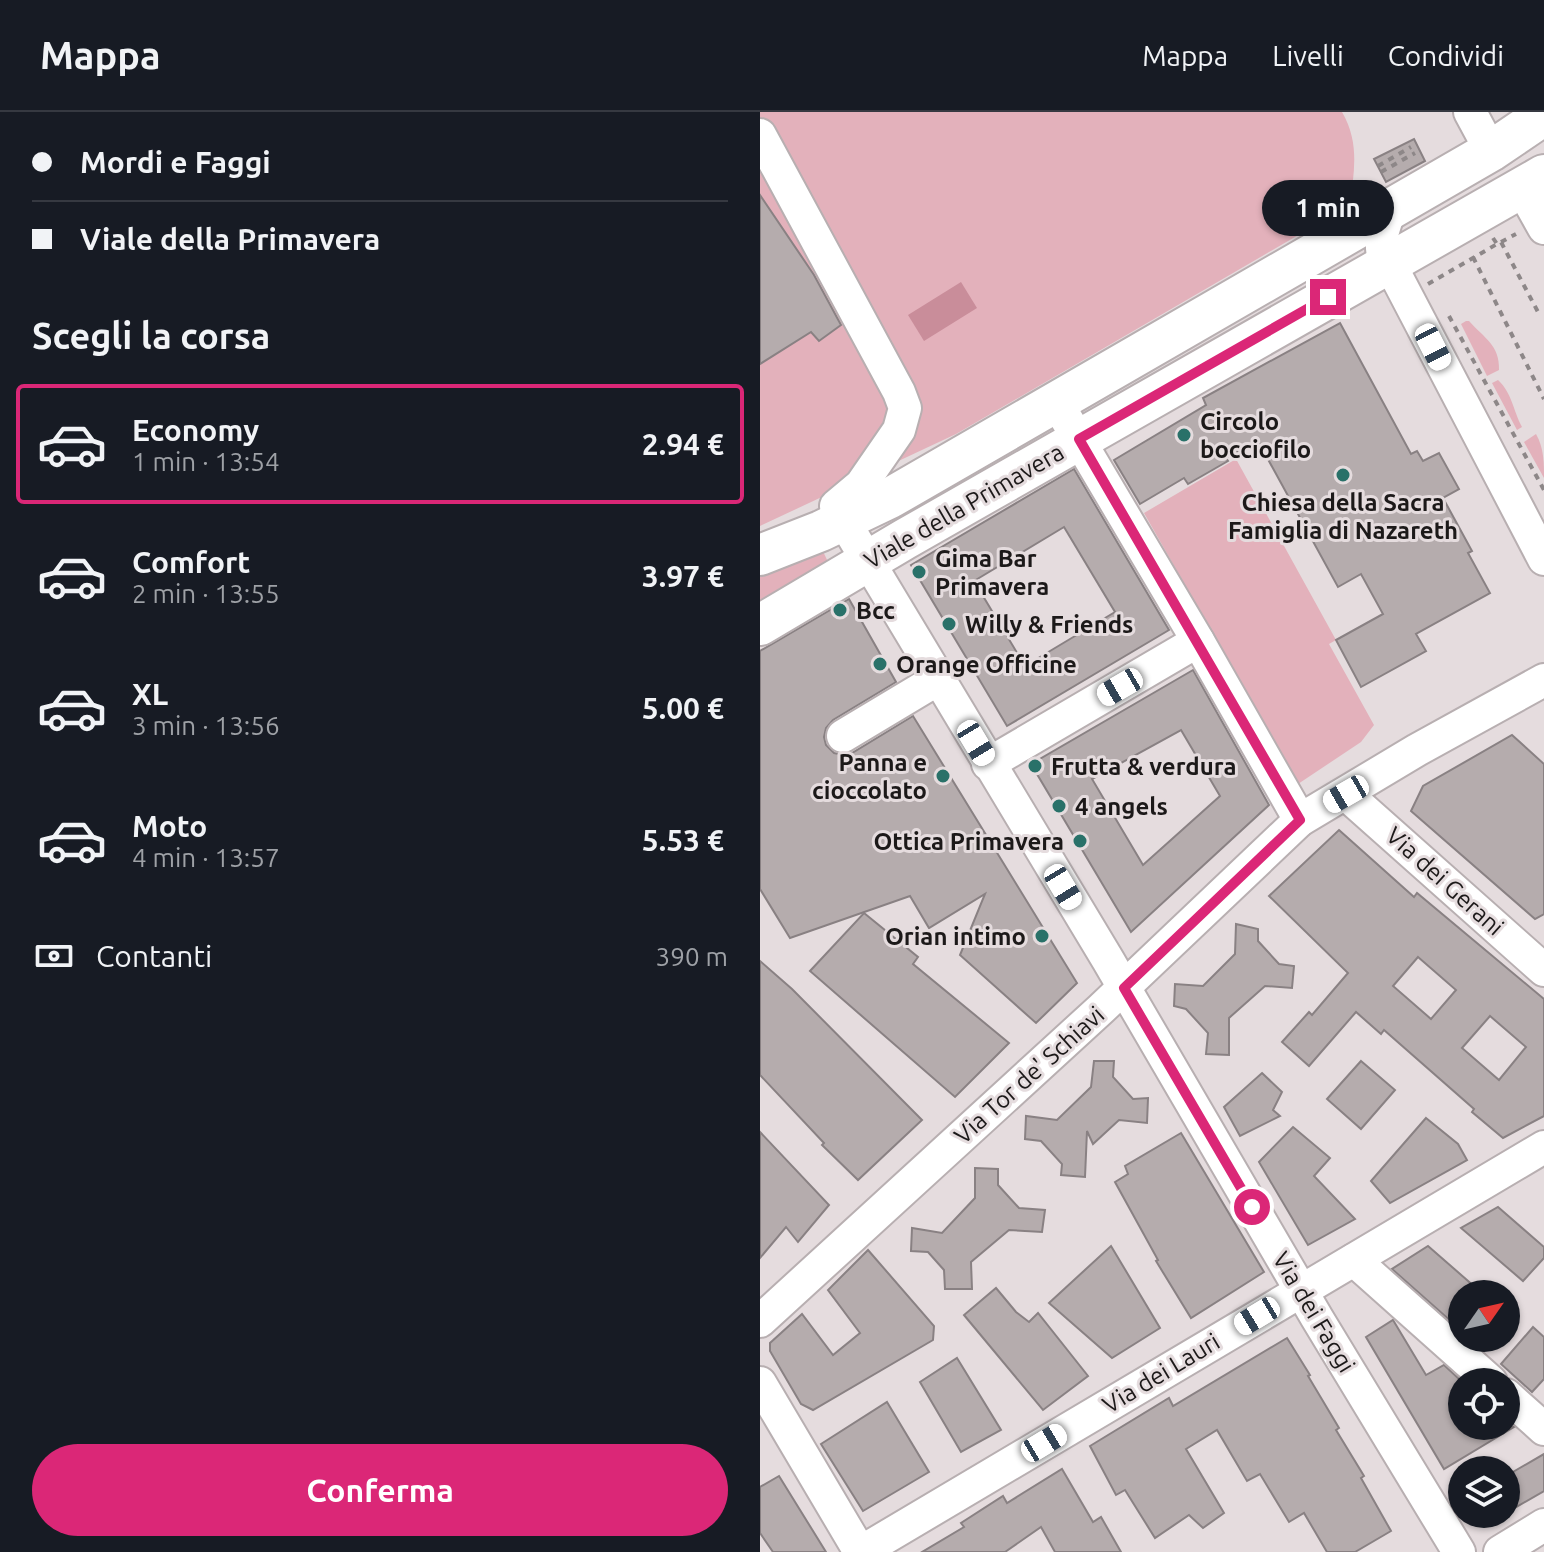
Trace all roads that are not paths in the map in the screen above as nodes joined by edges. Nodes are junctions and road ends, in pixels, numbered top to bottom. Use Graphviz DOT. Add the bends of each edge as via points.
graph roads {
  1 [pos="1470,112"];
  2 [pos="1544,115"];
  3 [pos="760,135"];
  4 [pos="1491,151"];
  5 [pos="1533,181"];
  6 [pos="1383,182"];
  7 [pos="1544,228"];
  8 [pos="1388,263"];
  9 [pos="1057,403"];
  10 [pos="1079,439"];
  11 [pos="844,521"];
  12 [pos="760,555"];
  13 [pos="1544,559"];
  14 [pos="867,561"];
  15 [pos="760,625"];
  16 [pos="1198,641"];
  17 [pos="938,679"];
  18 [pos="1544,680"];
  19 [pos="843,736"];
  20 [pos="988,764"];
  21 [pos="1346,794"];
  22 [pos="1300,820"];
  23 [pos="1544,970"];
  24 [pos="1124,988"];
  25 [pos="1544,1147"];
  26 [pos="1354,1260"];
  27 [pos="1301,1290"];
  28 [pos="760,1321"];
  29 [pos="1475,1368"];
  30 [pos="760,1383"];
  31 [pos="1520,1408"];
  32 [pos="1544,1429"];
  33 [pos="1544,1525"];
  34 [pos="860,1552"];
  35 [pos="1459,1552"];
  36 [pos="1500,1552"];
  1 -- 4 [label="street"];
  2 -- 4 [label="main road, Viale della Primavera"];
  3 -- 11 [label="street" via="905,408 899,430 861,485 836,506"];
  4 -- 6 [label="main road, Viale della Primavera"];
  5 -- 7 [label="street"];
  5 -- 8 [label="main road, Viale della Primavera"];
  6 -- 8 [label="street" via="1381,245"];
  6 -- 9 [label="main road, Viale della Primavera"];
  8 -- 10 [label="main road, Viale della Primavera"];
  8 -- 13 [label="street"];
  9 -- 10 [label="street"];
  9 -- 11 [label="main road, Viale della Primavera"];
  10 -- 14 [label="main road, Viale della Primavera"];
  10 -- 16 [label="street"];
  11 -- 12 [label="main road, Viale della Primavera"];
  11 -- 14 [label="street, Via dei Faggi"];
  14 -- 15 [label="main road, Viale della Primavera"];
  14 -- 17 [label="street, Via dei Faggi"];
  16 -- 20 [label="street"];
  16 -- 22 [label="street"];
  17 -- 19 [label="street"];
  17 -- 20 [label="street, Via dei Faggi"];
  18 -- 21 [label="street, Via Tor de' Schiavi"];
  20 -- 24 [label="street, Via dei Faggi"];
  21 -- 22 [label="street, Via Tor de' Schiavi"];
  21 -- 23 [label="street, Via dei Gerani"];
  22 -- 24 [label="street, Via Tor de' Schiavi"];
  24 -- 27 [label="street, Via dei Faggi"];
  24 -- 28 [label="street, Via Tor de' Schiavi"];
  25 -- 26 [label="street, Via dei Lauri"];
  26 -- 27 [label="street, Via dei Lauri"];
  26 -- 29 [label="street"];
  27 -- 34 [label="street, Via dei Lauri"];
  27 -- 35 [label="street, Via dei Faggi"];
  30 -- 34 [label="street"];
  31 -- 32 [label="street"];
  33 -- 36 [label="street"];
}
